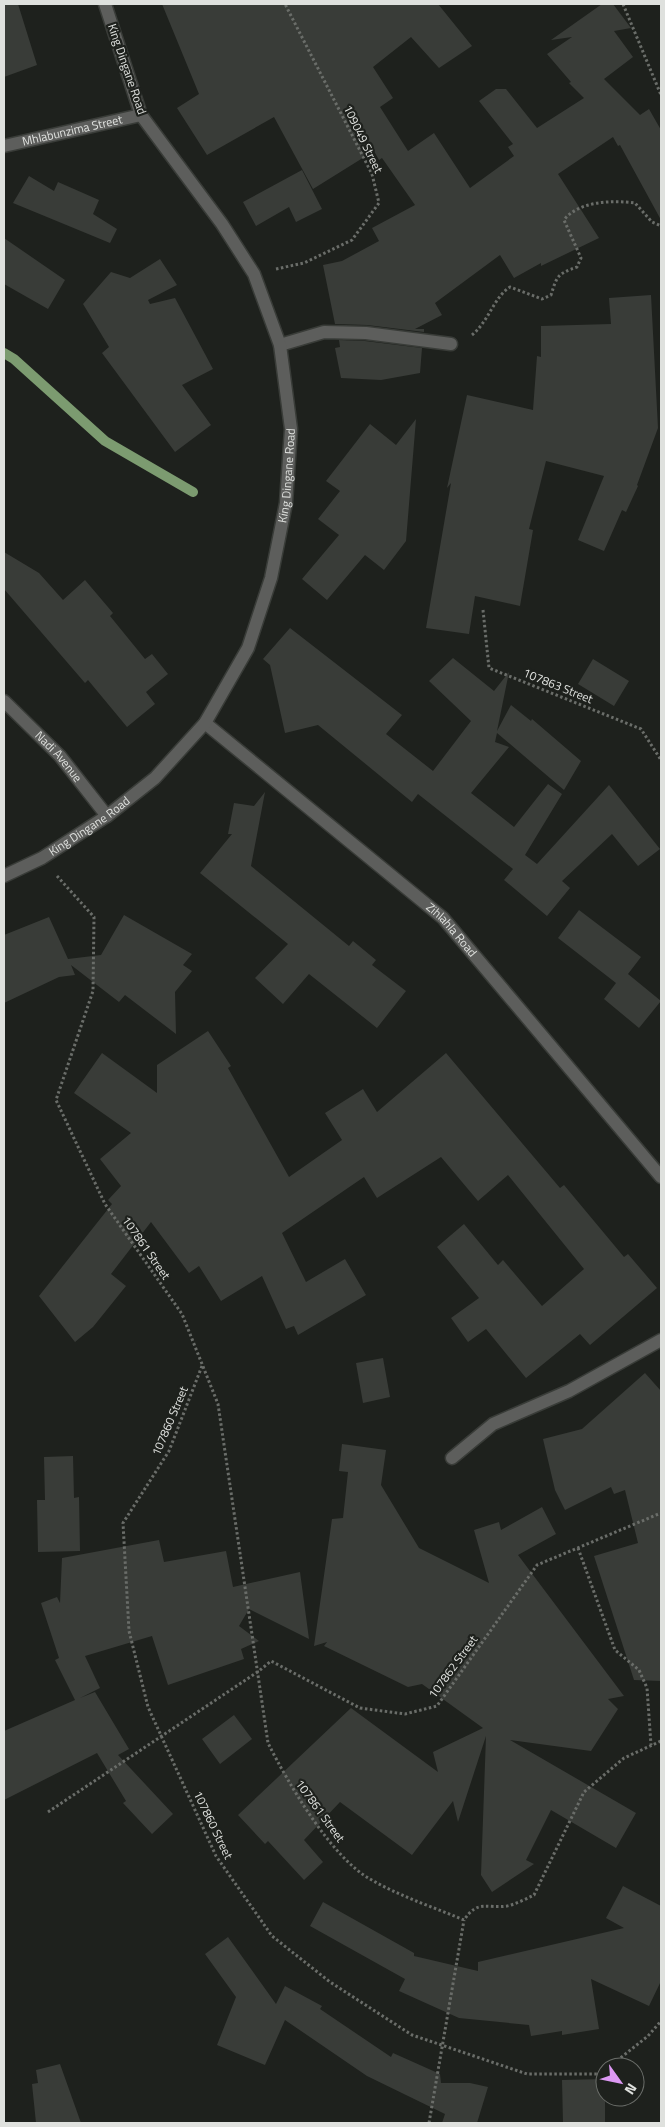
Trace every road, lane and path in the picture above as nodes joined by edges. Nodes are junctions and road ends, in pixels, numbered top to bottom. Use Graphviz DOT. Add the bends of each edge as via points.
graph roads {
  1 [pos="105,4"];
  2 [pos="285,4"];
  3 [pos="623,4"];
  4 [pos="661,95"];
  5 [pos="141,115"];
  6 [pos="4,146"];
  7 [pos="661,226"];
  8 [pos="254,274"];
  9 [pos="451,344"];
  10 [pos="280,345"];
  11 [pos="483,610"];
  12 [pos="4,701"];
  13 [pos="205,723"];
  14 [pos="661,760"];
  15 [pos="107,816"];
  16 [pos="42,858"];
  17 [pos="4,876"];
  18 [pos="661,1177"];
  19 [pos="661,1340"];
  20 [pos="202,1365"];
  21 [pos="452,1458"];
  22 [pos="661,1513"];
  23 [pos="578,1548"];
  24 [pos="259,1671"];
  25 [pos="162,1736"];
  26 [pos="661,1741"];
  27 [pos="651,1745"];
  28 [pos="48,1812"];
  29 [pos="464,1920"];
  30 [pos="661,2021"];
  31 [pos="442,2046"];
  32 [pos="622,2057"];
  33 [pos="595,2074"];
  34 [pos="429,2123"];
  1 -- 5 [label="street, King Dingane Road"];
  2 -- 8 [label="path, 109049 Street" via="372,174 379,203 352,240 304,262"];
  3 -- 4 [label="path"];
  5 -- 6 [label="street, Mhlabunzima Street"];
  5 -- 8 [label="street, King Dingane Road" via="222,224"];
  7 -- 9 [label="path" via="652,222 635,203 590,205 570,212 564,220 581,258 577,267 562,272 551,295 542,298 510,287 502,292 482,326 465,340"];
  8 -- 10 [label="street, King Dingane Road"];
  9 -- 10 [label="street" via="366,333 324,332"];
  10 -- 13 [label="street, King Dingane Road" via="292,429 286,503 271,578 248,648"];
  11 -- 14 [label="path, 107863 Street" via="488,668 641,729"];
  12 -- 15 [label="street, Nadi Avenue" via="60,756"];
  13 -- 15 [label="street, King Dingane Road" via="155,778"];
  13 -- 18 [label="street, Zihlahla Road" via="443,918"];
  15 -- 16 [label="street, King Dingane Road"];
  16 -- 17 [label="street, King Dingane Road"];
  16 -- 20 [label="path, 107861 Street" via="94,917 93,991 56,1100 105,1204 182,1314"];
  19 -- 21 [label="street" via="569,1391 493,1424"];
  20 -- 24 [label="path, 107861 Street" via="218,1404"];
  20 -- 25 [label="path, 107860 Street" via="169,1451 123,1523 128,1631 148,1708"];
  22 -- 23 [label="path, 107862 Street"];
  23 -- 24 [label="path, 107862 Street" via="537,1565 437,1706 405,1714 360,1708 271,1661"];
  23 -- 27 [label="path" via="615,1650 639,1670 647,1688"];
  24 -- 25 [label="path"];
  24 -- 29 [label="path, 107861 Street" via="268,1743 288,1782 336,1850 369,1879"];
  25 -- 28 [label="path"];
  25 -- 31 [label="path, 107860 Street" via="216,1856 272,1936 330,1982 412,2035"];
  26 -- 27 [label="path"];
  27 -- 29 [label="path" via="624,1758 584,1792 534,1895 507,1906 484,1905 471,1910"];
  29 -- 31 [label="path"];
  30 -- 32 [label="path"];
  31 -- 33 [label="path, 107860 Street" via="527,2074"];
  31 -- 34 [label="path"];
}
